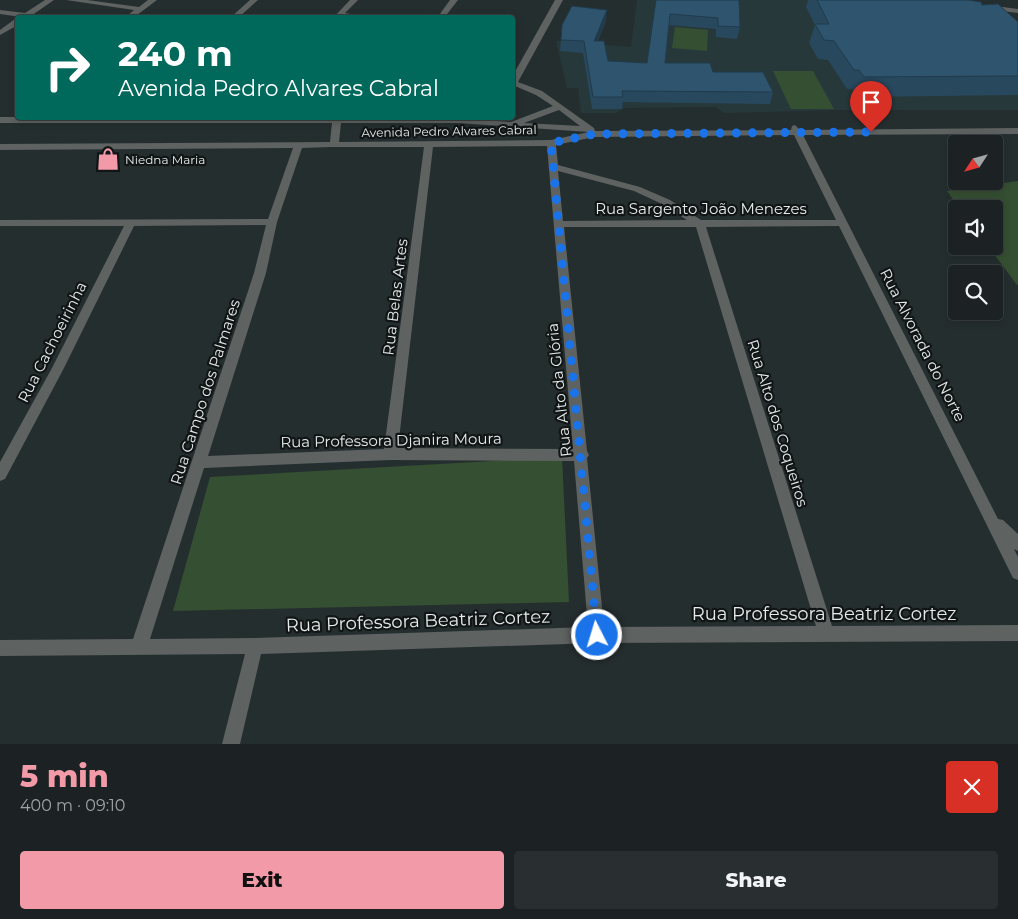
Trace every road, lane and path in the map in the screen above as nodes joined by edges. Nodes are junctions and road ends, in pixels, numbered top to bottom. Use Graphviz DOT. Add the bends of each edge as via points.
graph roads {
  1 [pos="50,0"];
  2 [pos="70,0"];
  3 [pos="153,0"];
  4 [pos="254,0"];
  5 [pos="354,0"];
  6 [pos="454,0"];
  7 [pos="559,0"];
  8 [pos="979,6"];
  9 [pos="141,9"];
  10 [pos="1018,11"];
  11 [pos="0,12"];
  12 [pos="18,15"];
  13 [pos="26,15"];
  14 [pos="132,15"];
  15 [pos="236,15"];
  16 [pos="339,15"];
  17 [pos="442,15"];
  18 [pos="983,15"];
  19 [pos="1018,19"];
  20 [pos="15,23"];
  21 [pos="0,34"];
  22 [pos="515,80"];
  23 [pos="515,85"];
  24 [pos="560,107"];
  25 [pos="15,112"];
  26 [pos="3,120"];
  27 [pos="337,120"];
  28 [pos="494,120"];
  29 [pos="512,125"];
  30 [pos="1018,126"];
  31 [pos="796,130"];
  32 [pos="1018,131"];
  33 [pos="592,132"];
  34 [pos="551,143"];
  35 [pos="429,144"];
  36 [pos="298,146"];
  37 [pos="334,146"];
  38 [pos="0,147"];
  39 [pos="553,167"];
  40 [pos="131,222"];
  41 [pos="272,222"];
  42 [pos="0,223"];
  43 [pos="844,223"];
  44 [pos="558,224"];
  45 [pos="700,224"];
  46 [pos="390,454"];
  47 [pos="582,455"];
  48 [pos="200,462"];
  49 [pos="0,475"];
  50 [pos="992,519"];
  51 [pos="1018,544"];
  52 [pos="1018,573"];
  53 [pos="826,632"];
  54 [pos="1018,633"];
  55 [pos="597,635"];
  56 [pos="255,646"];
  57 [pos="139,647"];
  58 [pos="0,648"];
  59 [pos="231,744"];
  1 -- 13 [label="street"];
  2 -- 9 [label="street"];
  3 -- 9 [label="street"];
  4 -- 15 [label="street"];
  5 -- 16 [label="street"];
  6 -- 17 [label="street"];
  7 -- 22 [label="street"];
  8 -- 10 [label="street"];
  9 -- 14 [label="street"];
  11 -- 12 [label="street"];
  18 -- 19 [label="street"];
  20 -- 21 [label="street"];
  23 -- 24 [label="street"];
  24 -- 29 [label="street"];
  24 -- 33 [label="street"];
  25 -- 26 [label="street"];
  27 -- 37 [label="street"];
  28 -- 29 [label="street, Avenida Pedro Alvares Cabral"];
  29 -- 33 [label="street, Avenida Pedro Alvares Cabral"];
  30 -- 31 [label="street, Avenida Pedro Alvares Cabral"];
  31 -- 32 [label="street, Avenida Pedro Alvares Cabral"];
  31 -- 33 [label="street, Avenida Pedro Alvares Cabral"];
  31 -- 43 [label="street, Rua Alvorada do Norte"];
  33 -- 34 [label="street, Avenida Pedro Alvares Cabral"];
  34 -- 35 [label="street, Avenida Pedro Alvares Cabral"];
  34 -- 39 [label="street, Rua Alto da Glória"];
  35 -- 37 [label="street, Avenida Pedro Alvares Cabral"];
  35 -- 46 [label="street, Rua Belas Artes"];
  36 -- 37 [label="street, Avenida Pedro Alvares Cabral"];
  36 -- 38 [label="street, Avenida Pedro Alvares Cabral"];
  36 -- 41 [label="street, Rua Campo dos Palmares"];
  39 -- 44 [label="street, Rua Alto da Glória"];
  39 -- 45 [label="street" via="637,189 666,202"];
  40 -- 41 [label="street"];
  40 -- 42 [label="street"];
  40 -- 49 [label="street, Rua Cachoeirinha"];
  41 -- 48 [label="street, Rua Campo dos Palmares" via="260,273"];
  43 -- 45 [label="street, Rua Sargento João Menezes"];
  43 -- 50 [label="street, Rua Alvorada do Norte"];
  44 -- 45 [label="street, Rua Sargento João Menezes"];
  44 -- 47 [label="street, Rua Alto da Glória"];
  45 -- 53 [label="street, Rua Alto dos Coqueiros"];
  46 -- 47 [label="street, Rua Professora Djanira Moura"];
  46 -- 48 [label="street, Rua Professora Djanira Moura"];
  47 -- 55 [label="street, Rua Alto da Glória"];
  48 -- 57 [label="street, Rua Campo dos Palmares"];
  50 -- 51 [label="street"];
  50 -- 52 [label="street, Rua Alvorada do Norte"];
  53 -- 54 [label="street, Rua Professora Beatriz Cortez"];
  53 -- 55 [label="street, Rua Professora Beatriz Cortez"];
  55 -- 56 [label="street, Rua Professora Beatriz Cortez"];
  56 -- 57 [label="street, Rua Professora Beatriz Cortez"];
  56 -- 59 [label="street"];
  57 -- 58 [label="street, Rua Professora Beatriz Cortez"];
}
